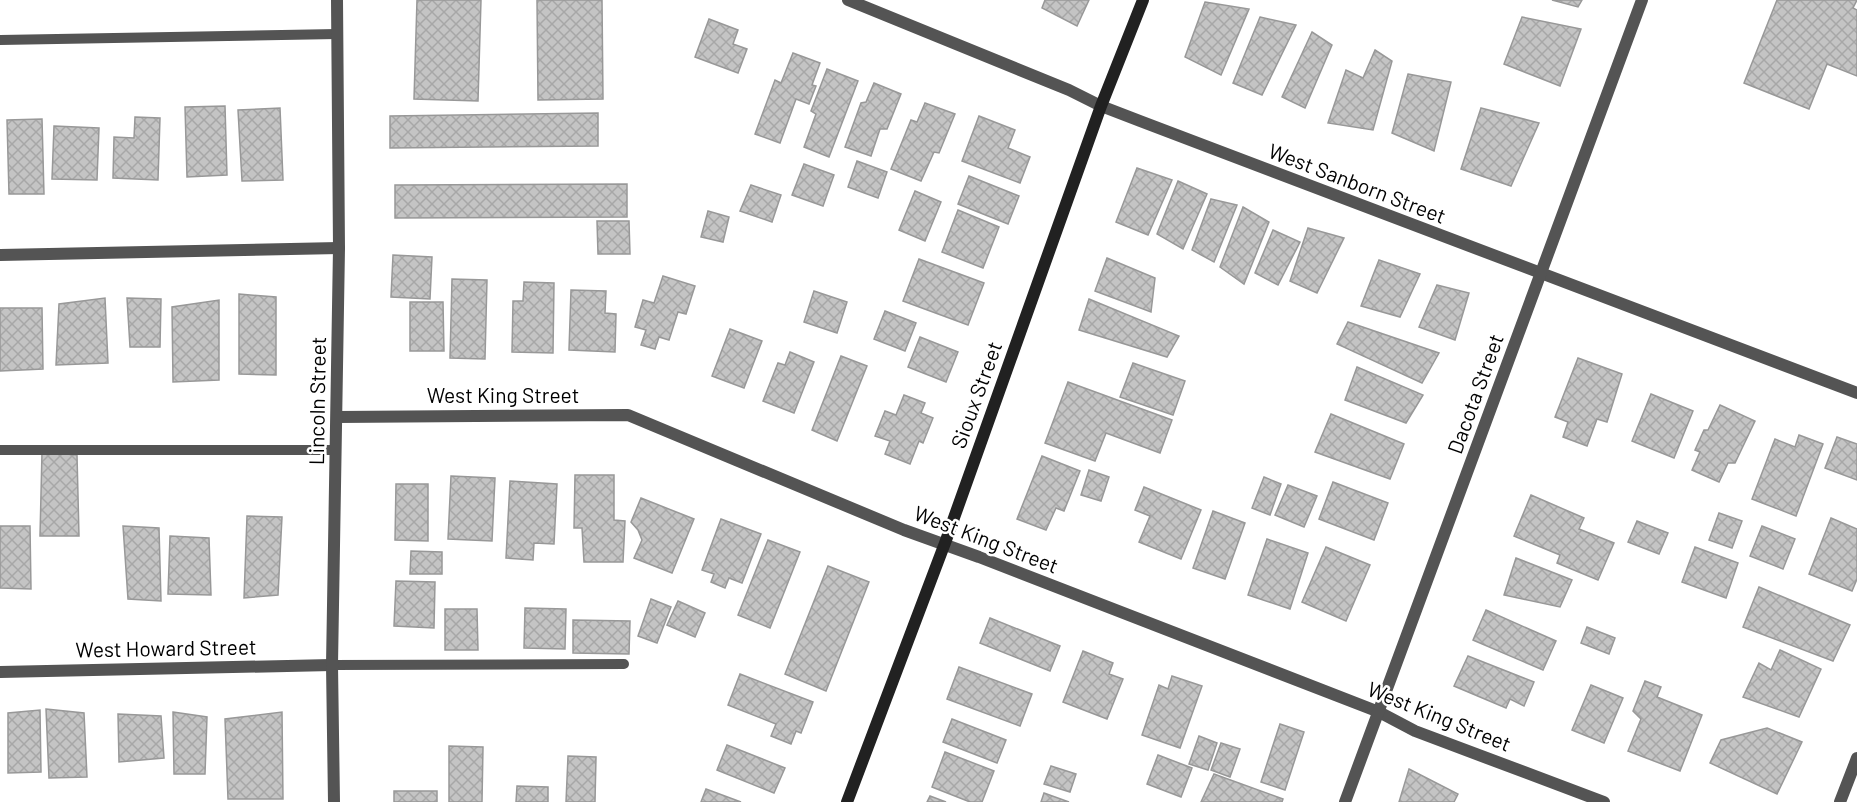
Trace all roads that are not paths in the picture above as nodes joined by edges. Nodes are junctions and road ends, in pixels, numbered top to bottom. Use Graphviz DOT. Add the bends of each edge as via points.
graph roads {
  1 [pos="337,0"];
  2 [pos="848,0"];
  3 [pos="1143,0"];
  4 [pos="1642,0"];
  5 [pos="337,34"];
  6 [pos="0,40"];
  7 [pos="1101,106"];
  8 [pos="339,248"];
  9 [pos="0,255"];
  10 [pos="1541,274"];
  11 [pos="1857,393"];
  12 [pos="337,417"];
  13 [pos="0,450"];
  14 [pos="336,450"];
  15 [pos="945,543"];
  16 [pos="624,664"];
  17 [pos="333,665"];
  18 [pos="0,672"];
  19 [pos="1378,712"];
  20 [pos="1857,758"];
  21 [pos="334,802"];
  22 [pos="847,802"];
  23 [pos="1345,802"];
  24 [pos="1604,802"];
  25 [pos="1840,802"];
  1 -- 5 [label="street, Lincoln Street"];
  2 -- 7 [label="street, West Sanborn Street"];
  3 -- 7 [label="street, Sioux Street"];
  4 -- 10 [label="street, Dacota Street"];
  5 -- 6 [label="lane"];
  5 -- 8 [label="street, Lincoln Street"];
  7 -- 10 [label="street, West Sanborn Street"];
  7 -- 15 [label="street, Sioux Street"];
  8 -- 9 [label="street"];
  8 -- 12 [label="street, Lincoln Street"];
  10 -- 11 [label="street, West Sanborn Street"];
  10 -- 19 [label="street, Dacota Street"];
  12 -- 14 [label="street, Lincoln Street"];
  12 -- 15 [label="street, West King Street" via="628,415 904,530"];
  13 -- 14 [label="lane"];
  14 -- 17 [label="street, Lincoln Street"];
  15 -- 19 [label="street, West King Street"];
  15 -- 22 [label="street, Sioux Street"];
  16 -- 17 [label="lane"];
  17 -- 18 [label="street, West Howard Street"];
  17 -- 21 [label="street, Lincoln Street"];
  19 -- 23 [label="street, Dacota Street"];
  19 -- 24 [label="street, West King Street" via="1415,731"];
  20 -- 25 [label="street"];
}
